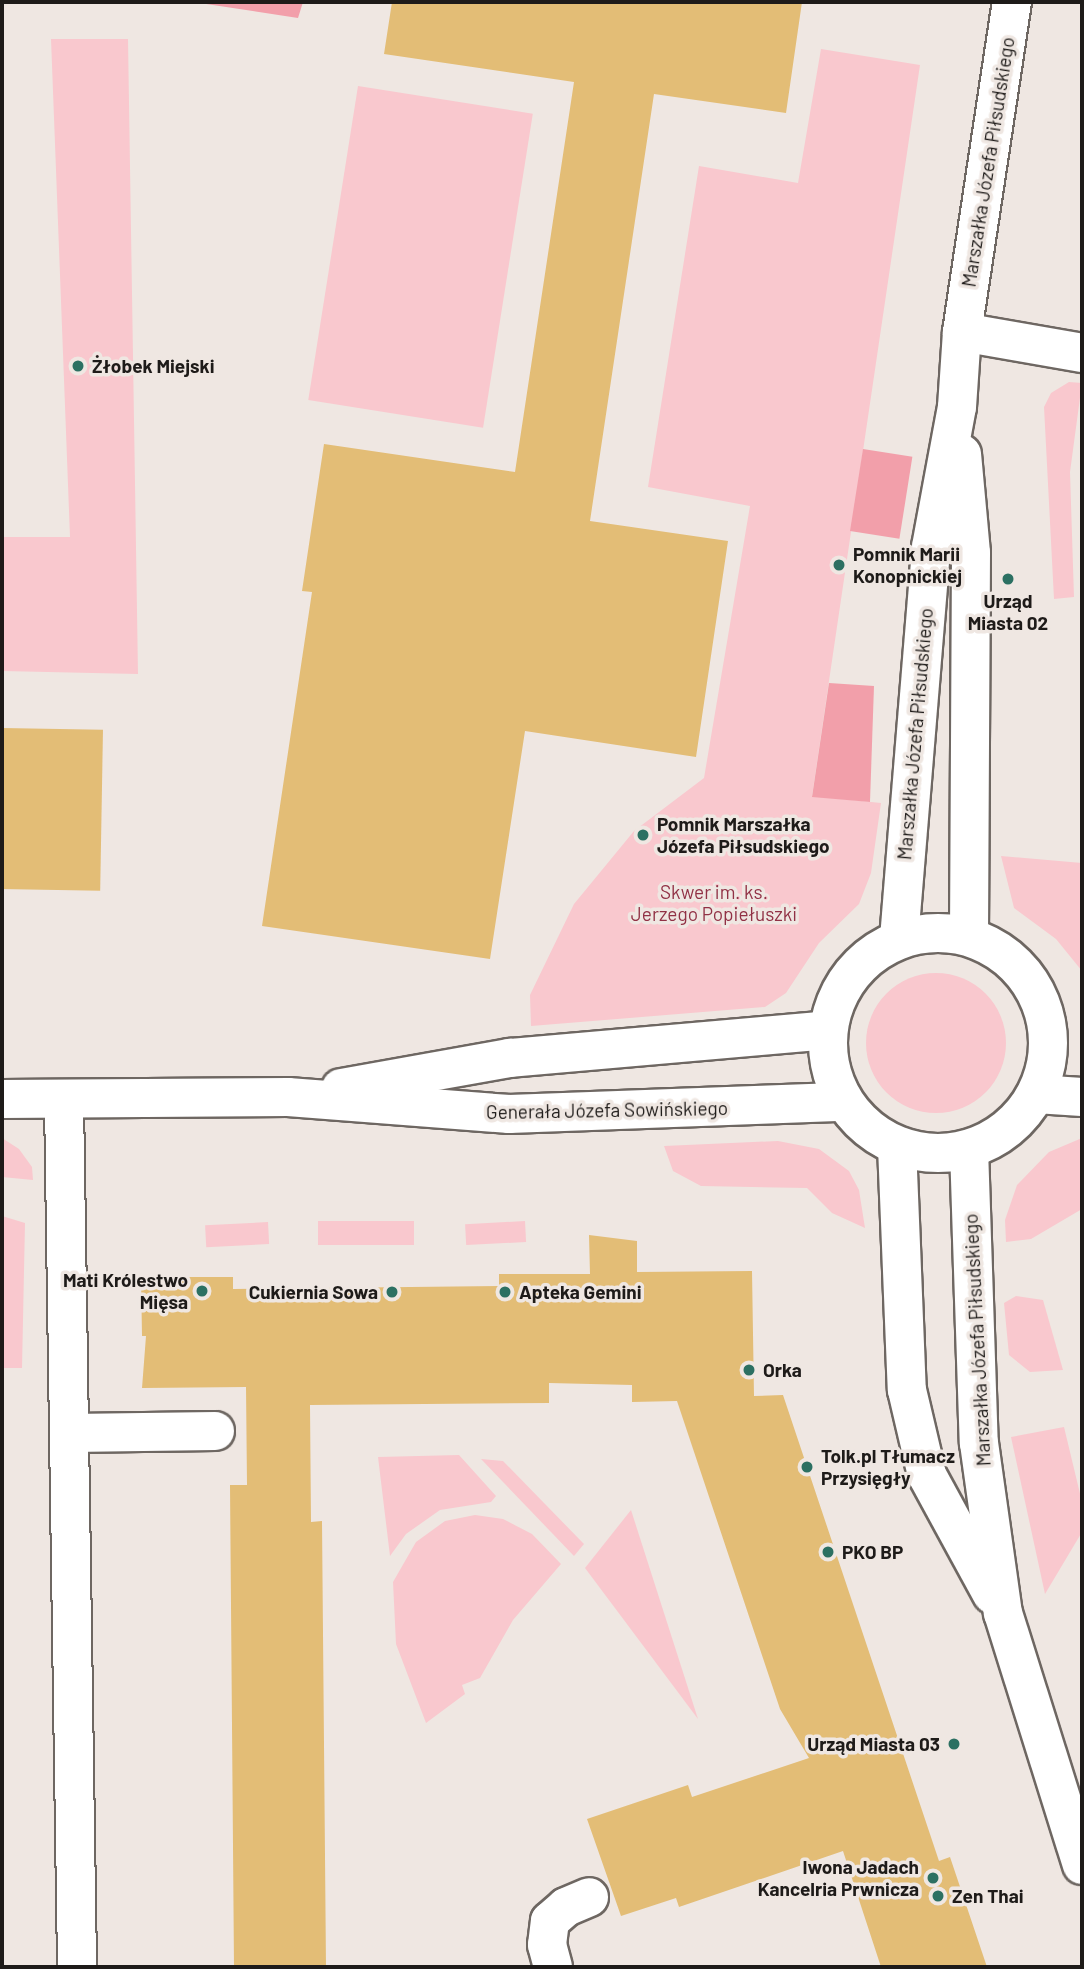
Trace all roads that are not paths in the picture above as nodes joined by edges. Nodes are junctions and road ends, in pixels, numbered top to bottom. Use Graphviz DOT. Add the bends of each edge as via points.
graph roads {
  1 [pos="1012,2"];
  2 [pos="962,332"];
  3 [pos="1082,352"];
  4 [pos="957,407"];
  5 [pos="969,936"];
  6 [pos="899,939"];
  7 [pos="827,1030"];
  8 [pos="1066,1033"];
  9 [pos="1036,1094"];
  10 [pos="288,1097"];
  11 [pos="1082,1097"];
  12 [pos="2,1099"];
  13 [pos="64,1099"];
  14 [pos="844,1102"];
  15 [pos="897,1146"];
  16 [pos="969,1149"];
  17 [pos="215,1431"];
  18 [pos="72,1433"];
  19 [pos="1003,1613"];
  20 [pos="1082,1865"];
  21 [pos="589,1898"];
  22 [pos="77,1967"];
  23 [pos="553,1967"];
  1 -- 2 [label="street, Marszałka Józefa Piłsudskiego"];
  2 -- 3 [label="street"];
  2 -- 4 [label="street, Marszałka Józefa Piłsudskiego"];
  4 -- 5 [label="street, Marszałka Józefa Piłsudskiego" via="971,553"];
  4 -- 6 [label="street, Marszałka Józefa Piłsudskiego" via="931,547"];
  5 -- 6 [label="street" via="934,932"];
  5 -- 8 [label="street" via="990,945 1021,971"];
  6 -- 7 [label="street" via="869,956 844,983"];
  7 -- 10 [label="street, Generała Józefa Sowińskiego" via="510,1058"];
  7 -- 14 [label="street" via="829,1067"];
  8 -- 9 [label="street"];
  9 -- 11 [label="street"];
  9 -- 16 [label="street" via="1010,1128"];
  10 -- 13 [label="street, Generała Józefa Sowińskiego"];
  10 -- 14 [label="street, Generała Józefa Sowińskiego" via="509,1114"];
  12 -- 13 [label="street, Generała Józefa Sowińskiego"];
  13 -- 18 [label="street"];
  14 -- 15 [label="street" via="860,1122"];
  15 -- 16 [label="street" via="932,1154"];
  15 -- 19 [label="street, Marszałka Józefa Piłsudskiego" via="907,1390 927,1475"];
  16 -- 19 [label="street, Marszałka Józefa Piłsudskiego" via="979,1443"];
  17 -- 18 [label="street"];
  18 -- 22 [label="street"];
  19 -- 20 [label="street, Marszałka Józefa Piłsudskiego"];
  21 -- 23 [label="street" via="550,1921 547,1945"];
}
